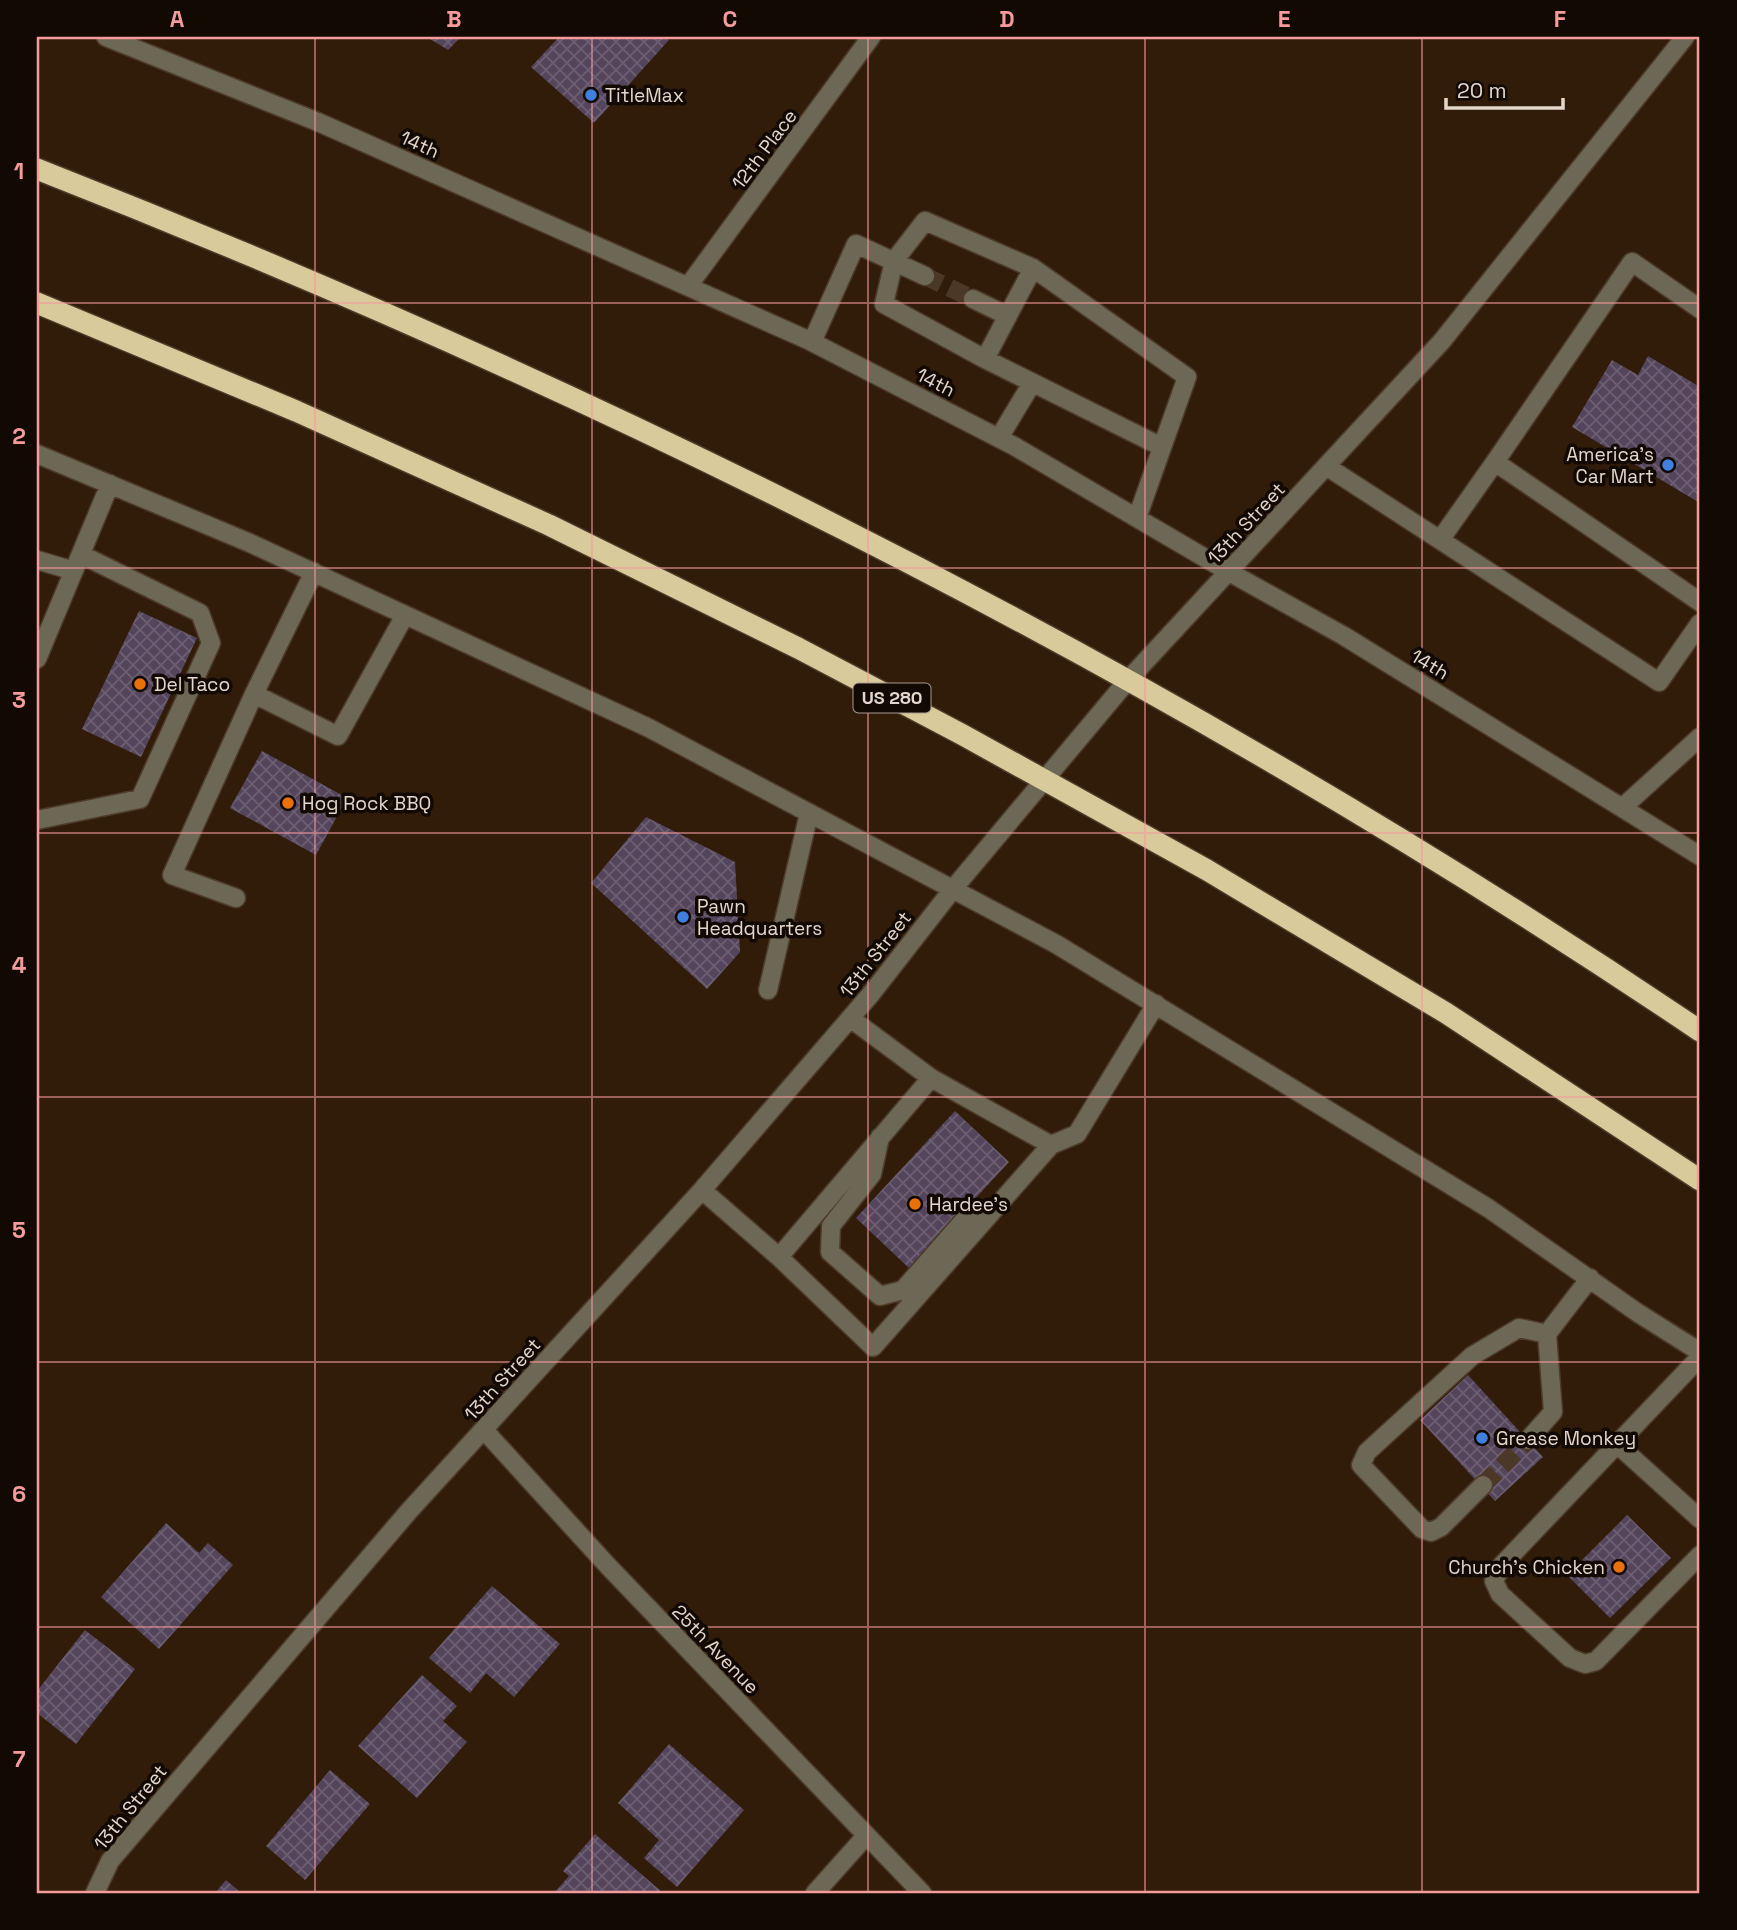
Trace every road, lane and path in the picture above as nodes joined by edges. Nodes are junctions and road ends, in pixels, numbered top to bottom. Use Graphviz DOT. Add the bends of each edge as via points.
graph roads {
  1 [pos="106,37"];
  2 [pos="871,37"];
  3 [pos="1685,37"];
  4 [pos="37,169"];
  5 [pos="894,261"];
  6 [pos="1033,268"];
  7 [pos="925,276"];
  8 [pos="689,285"];
  9 [pos="972,299"];
  10 [pos="37,303"];
  11 [pos="1700,309"];
  12 [pos="1008,316"];
  13 [pos="812,342"];
  14 [pos="985,359"];
  15 [pos="1032,383"];
  16 [pos="999,438"];
  17 [pos="1162,447"];
  18 [pos="37,454"];
  19 [pos="1495,462"];
  20 [pos="1326,466"];
  21 [pos="110,484"];
  22 [pos="1137,518"];
  23 [pos="1440,540"];
  24 [pos="37,560"];
  25 [pos="78,563"];
  26 [pos="314,572"];
  27 [pos="1229,572"];
  28 [pos="1700,602"];
  29 [pos="405,614"];
  30 [pos="1700,623"];
  31 [pos="37,659"];
  32 [pos="1128,680"];
  33 [pos="254,694"];
  34 [pos="1700,737"];
  35 [pos="1043,780"];
  36 [pos="1623,807"];
  37 [pos="808,813"];
  38 [pos="37,820"];
  39 [pos="1700,856"];
  40 [pos="953,889"];
  41 [pos="236,898"];
  42 [pos="768,990"];
  43 [pos="1156,1004"];
  44 [pos="850,1018"];
  45 [pos="1700,1031"];
  46 [pos="931,1078"];
  47 [pos="880,1137"];
  48 [pos="1051,1145"];
  49 [pos="1700,1180"];
  50 [pos="702,1190"];
  51 [pos="985,1220"];
  52 [pos="779,1257"];
  53 [pos="1590,1278"];
  54 [pos="1547,1334"];
  55 [pos="1700,1354"];
  56 [pos="484,1430"];
  57 [pos="1528,1440"];
  58 [pos="1617,1444"];
  59 [pos="1483,1485"];
  60 [pos="1700,1519"];
  61 [pos="1700,1555"];
  62 [pos="865,1836"];
  63 [pos="95,1893"];
  64 [pos="815,1893"];
  65 [pos="922,1893"];
  1 -- 8 [label="street, 14th" via="318,122"];
  2 -- 8 [label="street, 12th Place"];
  3 -- 20 [label="street, 13th Street" via="1442,341"];
  4 -- 32 [label="highway" via="368,306 592,407 801,509"];
  5 -- 6 [label="street" via="925,221"];
  5 -- 7 [label="street"];
  5 -- 13 [label="street" via="856,244"];
  5 -- 14 [label="street" via="884,304"];
  6 -- 12 [label="street"];
  6 -- 17 [label="street" via="1187,377"];
  8 -- 13 [label="street, 14th"];
  9 -- 12 [label="street"];
  10 -- 35 [label="highway, US 280" via="296,411 549,525 799,649"];
  11 -- 19 [label="street" via="1632,262"];
  12 -- 14 [label="street"];
  13 -- 16 [label="street, 14th"];
  14 -- 15 [label="street"];
  15 -- 16 [label="street"];
  15 -- 17 [label="street"];
  16 -- 22 [label="street, 14th"];
  17 -- 22 [label="street"];
  18 -- 21 [label="street"];
  19 -- 23 [label="street"];
  19 -- 28 [label="street"];
  20 -- 23 [label="street"];
  20 -- 27 [label="street, 13th Street"];
  21 -- 25 [label="street"];
  21 -- 26 [label="street"];
  22 -- 27 [label="street, 14th"];
  23 -- 30 [label="street" via="1659,682"];
  24 -- 25 [label="street"];
  25 -- 31 [label="street"];
  25 -- 38 [label="street" via="200,613 211,643 140,799"];
  26 -- 29 [label="street"];
  26 -- 33 [label="street"];
  27 -- 32 [label="street, 13th Street"];
  27 -- 36 [label="street, 14th" via="1344,636"];
  29 -- 33 [label="street" via="338,736"];
  29 -- 37 [label="street" via="649,728"];
  32 -- 35 [label="street, 13th Street"];
  32 -- 45 [label="highway" via="1408,842"];
  33 -- 41 [label="street" via="172,875"];
  34 -- 36 [label="street"];
  35 -- 40 [label="street, 13th Street"];
  35 -- 49 [label="highway, US 280" via="1207,870 1446,1013"];
  36 -- 39 [label="street, 14th"];
  37 -- 40 [label="street"];
  37 -- 42 [label="street"];
  40 -- 43 [label="street"];
  40 -- 44 [label="street, 13th Street"];
  43 -- 48 [label="street" via="1077,1135"];
  43 -- 53 [label="street" via="1488,1208"];
  44 -- 46 [label="street"];
  44 -- 50 [label="street, 13th Street"];
  46 -- 47 [label="street"];
  46 -- 48 [label="street"];
  47 -- 51 [label="street" via="872,1174 831,1226 830,1252 880,1296 903,1290 966,1218"];
  47 -- 52 [label="street"];
  48 -- 51 [label="street"];
  50 -- 52 [label="street"];
  50 -- 56 [label="street, 13th Street"];
  51 -- 52 [label="street" via="873,1348"];
  53 -- 54 [label="street"];
  53 -- 55 [label="street"];
  54 -- 57 [label="street" via="1553,1412"];
  54 -- 59 [label="street" via="1519,1328 1472,1356 1367,1452 1360,1465 1422,1529 1431,1532"];
  55 -- 58 [label="street"];
  56 -- 62 [label="street, 25th Avenue"];
  56 -- 63 [label="street, 13th Street" via="409,1511 110,1861"];
  58 -- 60 [label="street"];
  58 -- 61 [label="street" via="1502,1565 1494,1581 1500,1594 1570,1658 1585,1664 1596,1661"];
  62 -- 64 [label="street"];
  62 -- 65 [label="street, 25th Avenue"];
}
